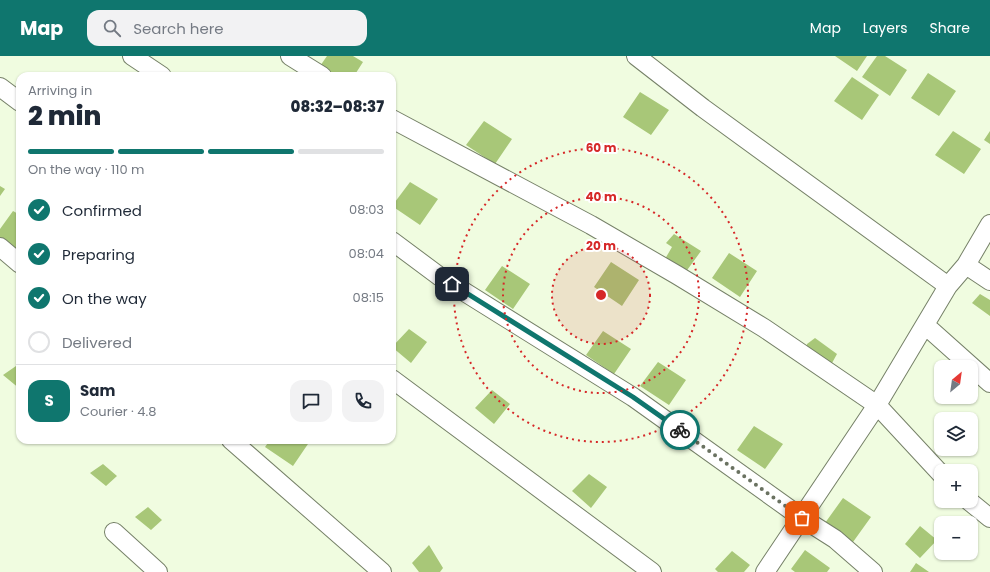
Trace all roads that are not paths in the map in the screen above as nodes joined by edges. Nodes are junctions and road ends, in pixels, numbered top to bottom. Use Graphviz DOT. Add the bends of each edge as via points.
graph roads {
  1 [pos="132,56"];
  2 [pos="290,56"];
  3 [pos="636,56"];
  4 [pos="156,72"];
  5 [pos="316,72"];
  6 [pos="0,87"];
  7 [pos="16,99"];
  8 [pos="396,121"];
  9 [pos="990,224"];
  10 [pos="396,244"];
  11 [pos="0,247"];
  12 [pos="16,261"];
  13 [pos="966,265"];
  14 [pos="990,281"];
  15 [pos="948,286"];
  16 [pos="925,325"];
  17 [pos="396,382"];
  18 [pos="990,383"];
  19 [pos="877,404"];
  20 [pos="236,444"];
  21 [pos="934,466"];
  22 [pos="978,508"];
  23 [pos="802,518"];
  24 [pos="990,518"];
  25 [pos="114,532"];
  26 [pos="158,572"];
  27 [pos="382,572"];
  28 [pos="652,572"];
  29 [pos="765,572"];
  30 [pos="873,572"];
  1 -- 4 [label="street"];
  2 -- 5 [label="street"];
  3 -- 15 [label="street" via="703,108"];
  6 -- 7 [label="street"];
  8 -- 19 [label="street" via="591,225 671,271 764,328"];
  9 -- 13 [label="street"];
  10 -- 23 [label="street" via="440,276 633,397"];
  11 -- 12 [label="street"];
  13 -- 14 [label="street"];
  13 -- 15 [label="street"];
  15 -- 16 [label="street"];
  16 -- 18 [label="street"];
  16 -- 19 [label="street"];
  17 -- 28 [label="street"];
  19 -- 21 [label="street"];
  19 -- 23 [label="street"];
  20 -- 27 [label="street"];
  22 -- 24 [label="street"];
  23 -- 29 [label="street"];
  23 -- 30 [label="street" via="835,539"];
  25 -- 26 [label="street"];
}
